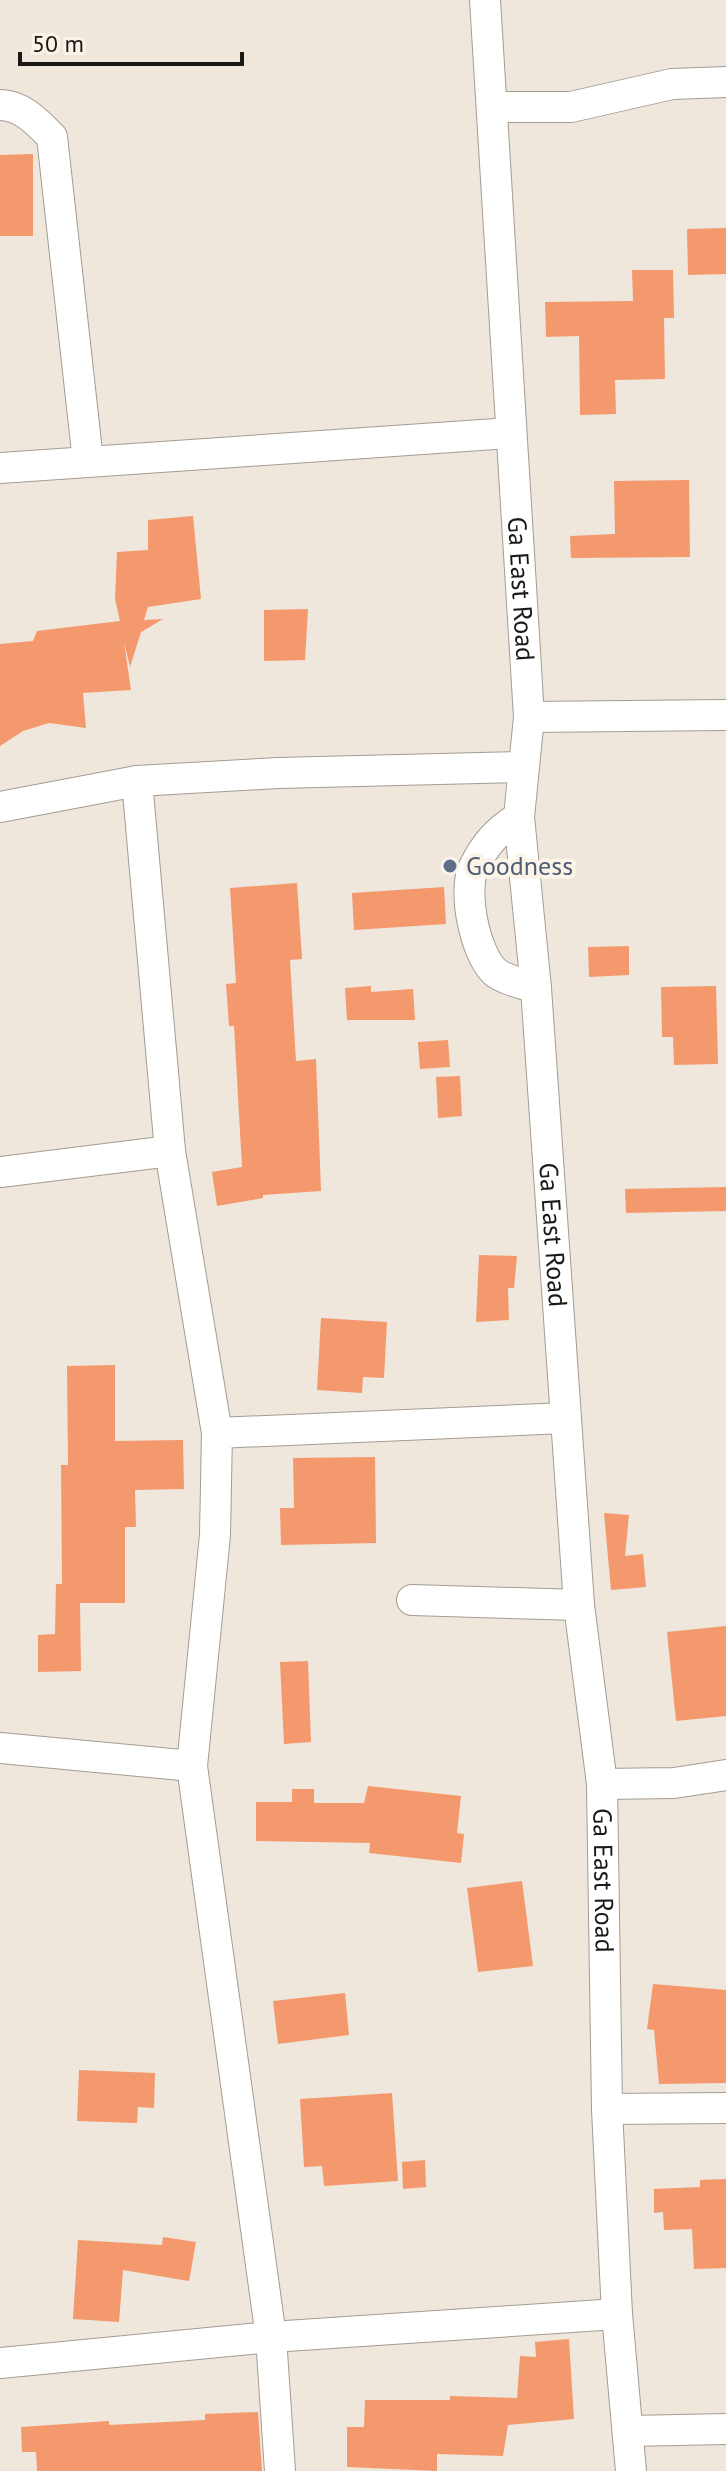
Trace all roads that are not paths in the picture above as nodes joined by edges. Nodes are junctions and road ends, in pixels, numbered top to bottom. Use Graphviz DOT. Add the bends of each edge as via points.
graph roads {
  1 [pos="485,0"];
  2 [pos="726,82"];
  3 [pos="0,105"];
  4 [pos="492,107"];
  5 [pos="511,433"];
  6 [pos="88,461"];
  7 [pos="0,468"];
  8 [pos="726,715"];
  9 [pos="529,717"];
  10 [pos="522,767"];
  11 [pos="137,781"];
  12 [pos="0,807"];
  13 [pos="519,817"];
  14 [pos="536,988"];
  15 [pos="170,1151"];
  16 [pos="0,1172"];
  17 [pos="566,1418"];
  18 [pos="217,1433"];
  19 [pos="412,1600"];
  20 [pos="579,1605"];
  21 [pos="0,1748"];
  22 [pos="192,1766"];
  23 [pos="726,1775"];
  24 [pos="602,1784"];
  25 [pos="726,2108"];
  26 [pos="607,2109"];
  27 [pos="617,2314"];
  28 [pos="271,2337"];
  29 [pos="0,2363"];
  30 [pos="726,2429"];
  31 [pos="629,2431"];
  32 [pos="280,2471"];
  33 [pos="631,2471"];
  1 -- 4 [label="street, Ga East Road"];
  2 -- 4 [label="street" via="672,84 571,107"];
  3 -- 6 [label="street" via="33,118 52,137"];
  4 -- 5 [label="street, Ga East Road"];
  5 -- 6 [label="street"];
  5 -- 9 [label="street, Ga East Road"];
  6 -- 7 [label="street"];
  8 -- 9 [label="street"];
  9 -- 10 [label="street, Ga East Road"];
  10 -- 11 [label="street"];
  10 -- 13 [label="street, Ga East Road"];
  11 -- 12 [label="street"];
  11 -- 15 [label="street"];
  13 -- 14 [label="street, Ga East Road"];
  13 -- 14 [label="street" via="495,832 472,870 472,928 479,951 496,973"];
  14 -- 17 [label="street, Ga East Road"];
  15 -- 16 [label="street"];
  15 -- 18 [label="street"];
  17 -- 18 [label="street"];
  17 -- 20 [label="street, Ga East Road"];
  18 -- 22 [label="street" via="215,1535"];
  19 -- 20 [label="street"];
  20 -- 24 [label="street, Ga East Road"];
  21 -- 22 [label="street"];
  22 -- 28 [label="street"];
  23 -- 24 [label="street" via="674,1783"];
  24 -- 26 [label="street, Ga East Road"];
  25 -- 26 [label="street"];
  26 -- 27 [label="street, Ga East Road"];
  27 -- 28 [label="street"];
  27 -- 31 [label="street, Ga East Road"];
  28 -- 29 [label="street"];
  28 -- 32 [label="street"];
  30 -- 31 [label="street"];
  31 -- 33 [label="street, Ga East Road"];
}
